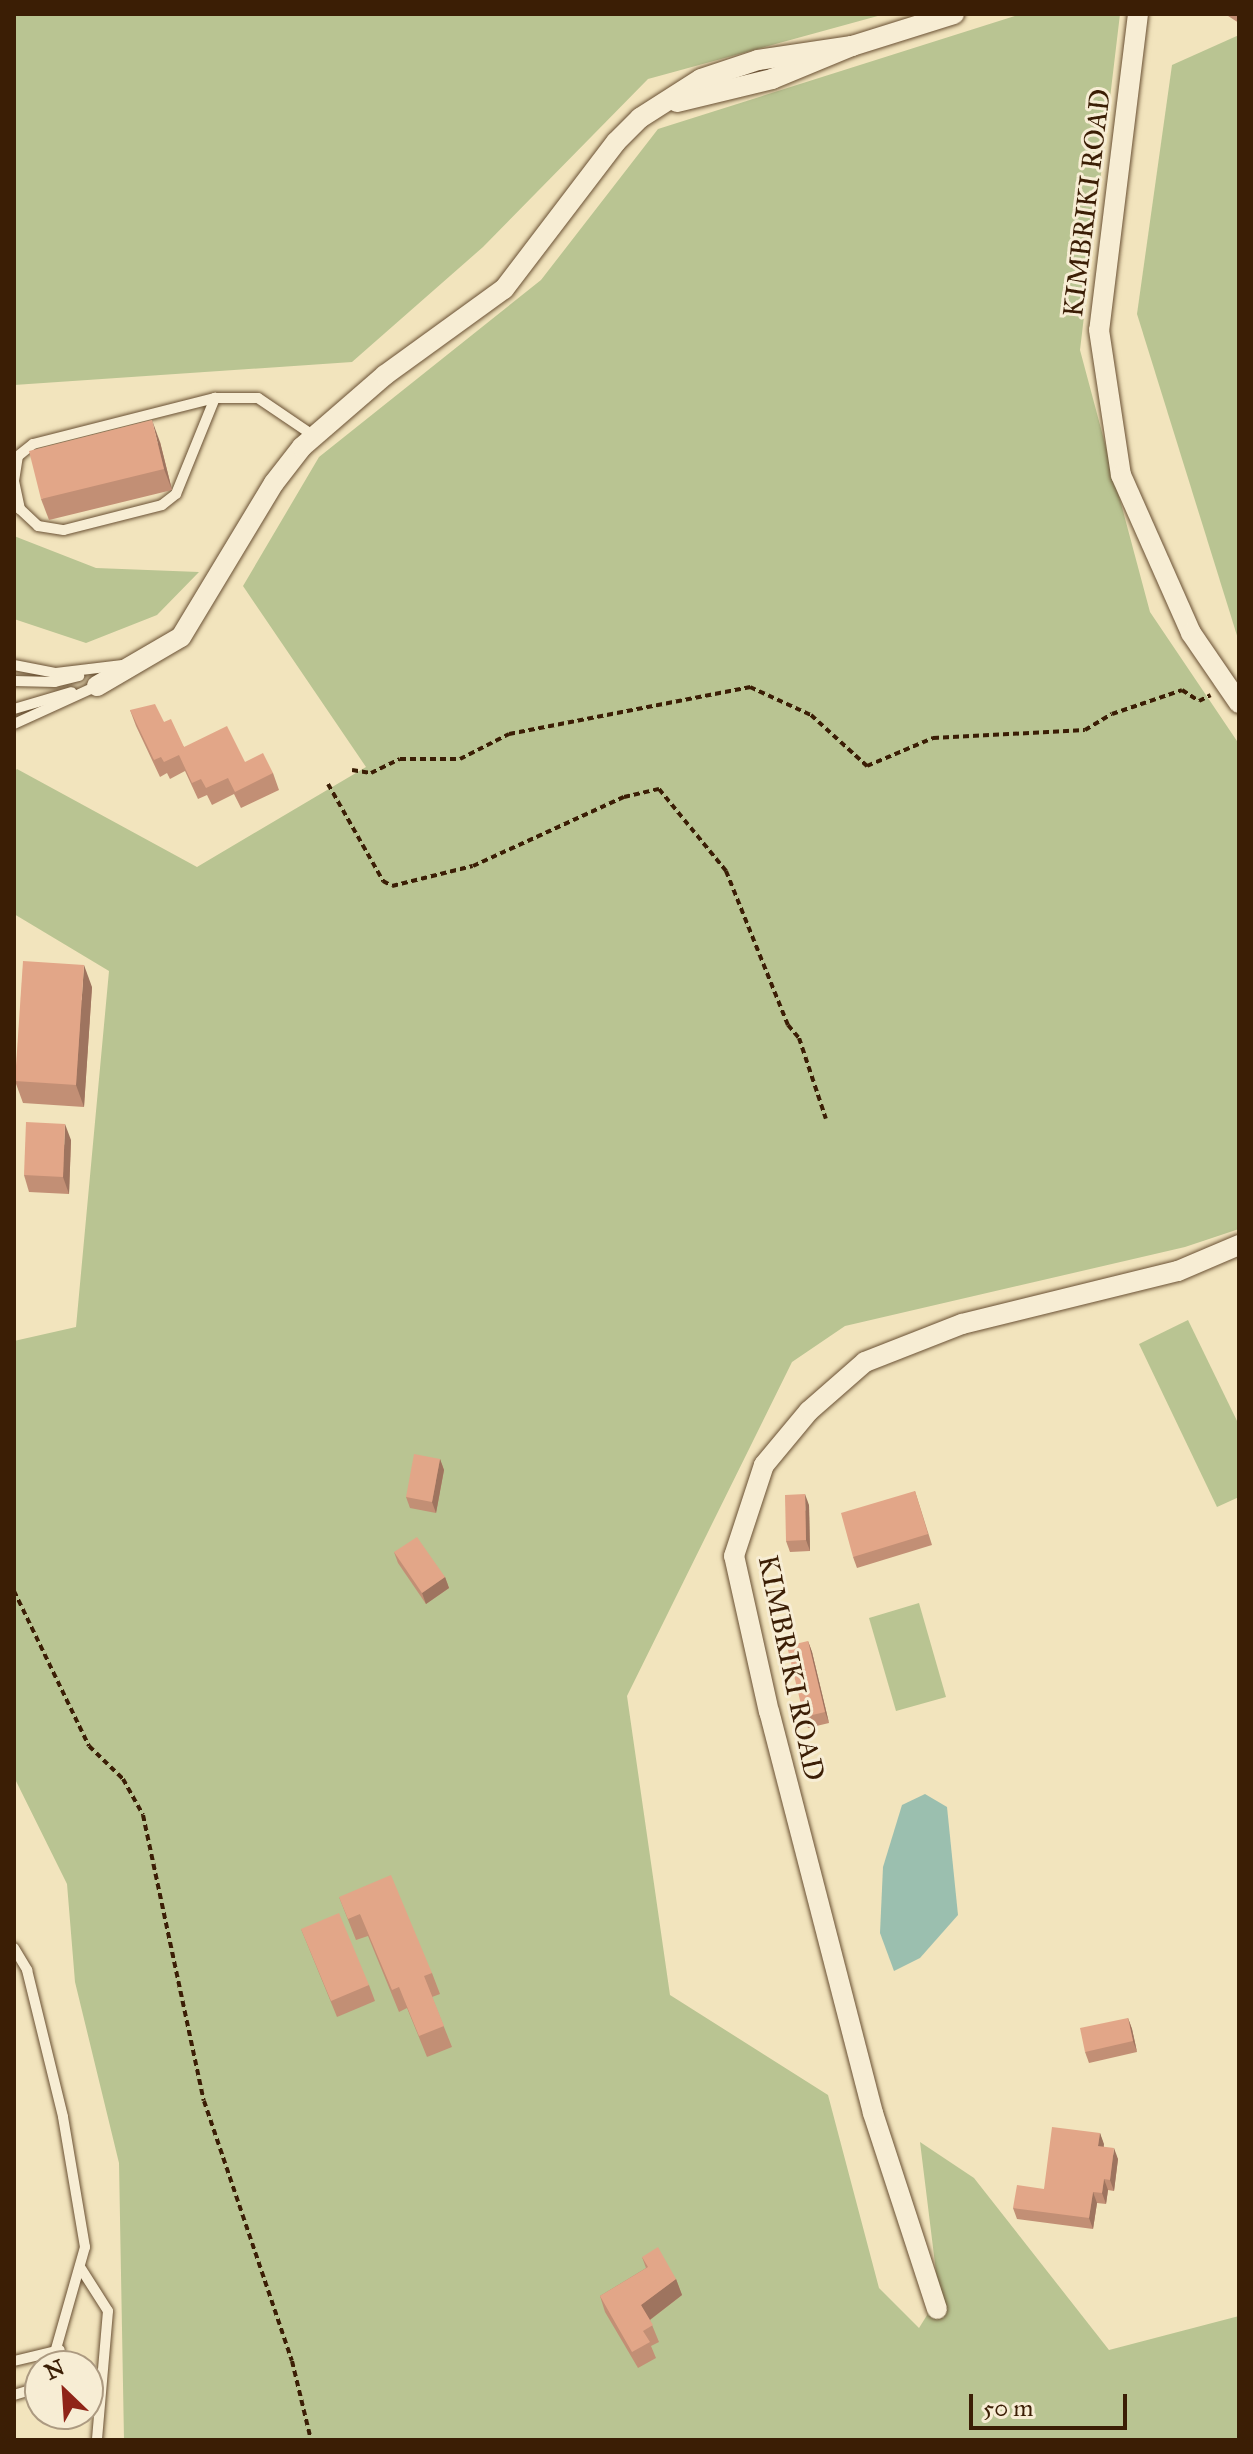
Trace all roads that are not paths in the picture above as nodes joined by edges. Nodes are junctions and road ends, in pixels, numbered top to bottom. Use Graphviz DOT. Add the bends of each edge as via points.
graph roads {
  1 [pos="954,14"];
  2 [pos="1138,14"];
  3 [pos="215,398"];
  4 [pos="314,436"];
  5 [pos="14,481"];
  6 [pos="144,661"];
  7 [pos="14,665"];
  8 [pos="108,668"];
  9 [pos="14,681"];
  10 [pos="97,686"];
  11 [pos="1233,695"];
  12 [pos="14,709"];
  13 [pos="14,724"];
  14 [pos="1239,1245"];
  15 [pos="14,1948"];
  16 [pos="80,2267"];
  17 [pos="937,2309"];
  18 [pos="60,2350"];
  19 [pos="97,2440"];
  1 -- 4 [label="street" via="852,46 758,60 666,98 616,142 504,289 385,375"];
  2 -- 11 [label="street, KIMBRIKI ROAD" via="1099,330 1121,475 1191,633"];
  3 -- 4 [label="lane" via="258,398"];
  3 -- 5 [label="lane" via="33,444 18,456"];
  3 -- 5 [label="lane" via="176,494 162,505 64,530 38,526 20,509"];
  4 -- 6 [label="street" via="274,483 181,637"];
  6 -- 8 [label="lane"];
  6 -- 10 [label="street"];
  7 -- 8 [label="lane" via="56,673"];
  8 -- 9 [label="lane" via="55,682"];
  10 -- 12 [label="lane"];
  10 -- 13 [label="lane"];
  14 -- 17 [label="street, KIMBRIKI ROAD" via="1178,1271 962,1324 865,1362 809,1411 764,1465 734,1556 873,2113"];
  15 -- 16 [label="lane" via="27,1970 73,2161 85,2247"];
  16 -- 18 [label="lane"];
  16 -- 19 [label="lane" via="108,2311"];
}
